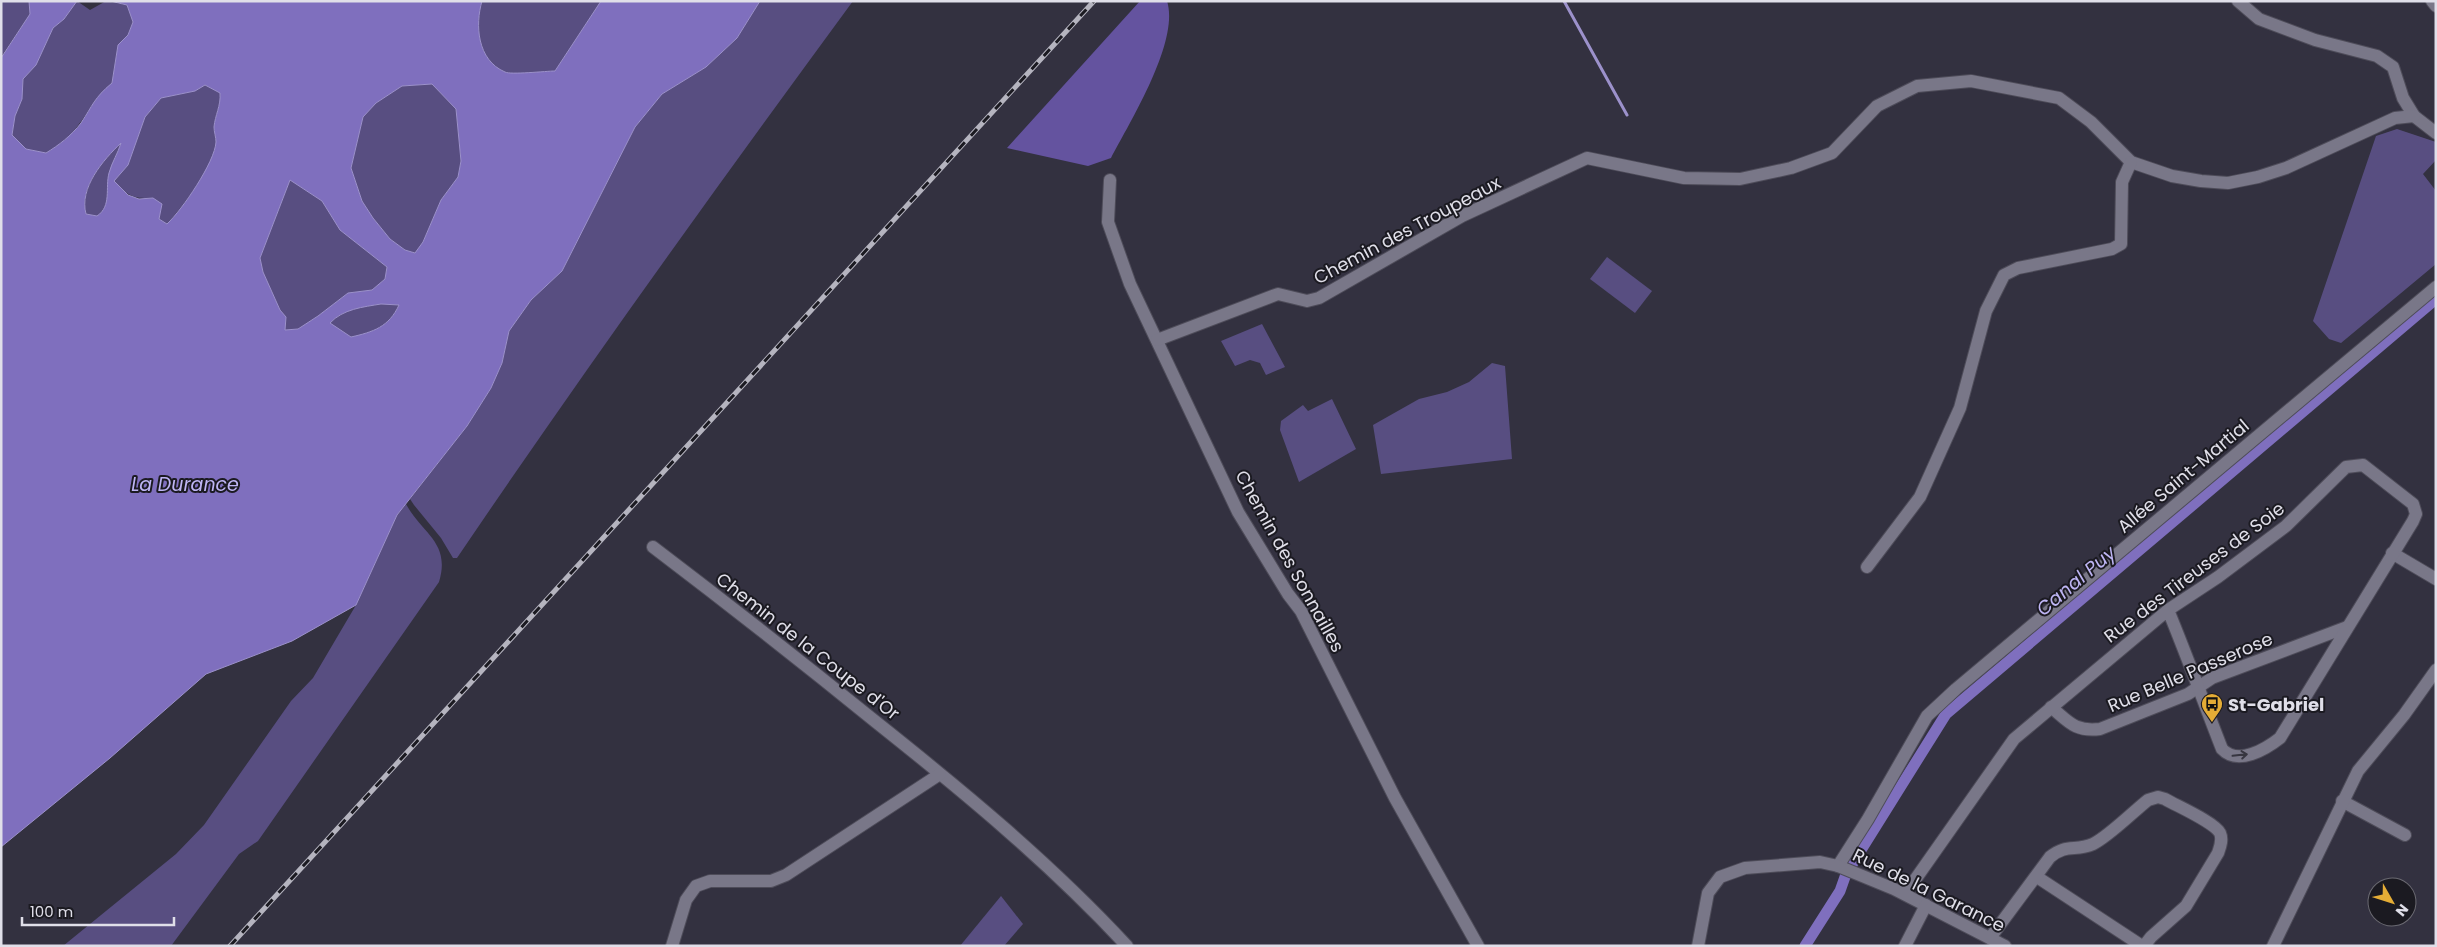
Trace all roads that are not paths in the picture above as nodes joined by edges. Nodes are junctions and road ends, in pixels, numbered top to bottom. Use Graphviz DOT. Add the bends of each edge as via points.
graph roads {
  1 [pos="2238,1"];
  2 [pos="2432,1"];
  3 [pos="2436,6"];
  4 [pos="2414,116"];
  5 [pos="2436,133"];
  6 [pos="2130,162"];
  7 [pos="1110,180"];
  8 [pos="2436,287"];
  9 [pos="1157,340"];
  10 [pos="653,547"];
  11 [pos="2392,554"];
  12 [pos="1867,567"];
  13 [pos="2436,579"];
  14 [pos="2168,610"];
  15 [pos="2347,627"];
  16 [pos="2436,670"];
  17 [pos="2199,686"];
  18 [pos="2432,687"];
  19 [pos="2051,707"];
  20 [pos="940,774"];
  21 [pos="2342,801"];
  22 [pos="2405,835"];
  23 [pos="1846,869"];
  24 [pos="2036,877"];
  25 [pos="1906,894"];
  26 [pos="1926,905"];
  27 [pos="1990,938"];
  28 [pos="672,946"];
  29 [pos="1127,946"];
  30 [pos="1478,946"];
  31 [pos="1698,946"];
  32 [pos="1905,946"];
  33 [pos="2005,946"];
  34 [pos="2143,946"];
  35 [pos="2273,946"];
  1 -- 4 [label="street" via="2258,19 2315,40 2377,56 2393,67 2403,98"];
  2 -- 3 [label="street"];
  4 -- 5 [label="street"];
  4 -- 6 [label="street, Chemin des Troupeaux" via="2394,118 2286,168 2228,183 2172,176"];
  6 -- 9 [label="street, Chemin des Troupeaux" via="2091,122 2059,98 1971,81 1917,86 1877,106 1832,153 1801,166 1740,179 1684,178 1587,158 1462,216 1319,298 1306,301 1278,294"];
  6 -- 12 [label="street" via="2122,182 2121,244 2112,249 2018,268 2004,275 1986,312 1960,408 1920,497"];
  7 -- 9 [label="street, Chemin des Sonnailles" via="1108,222 1130,284"];
  8 -- 23 [label="street, Allée Saint-Martial" via="1927,716 1868,819"];
  9 -- 30 [label="street, Chemin des Sonnailles" via="1238,512 1301,611 1396,798"];
  10 -- 20 [label="street, Chemin de la Coupe d'Or" via="756,625"];
  11 -- 13 [label="street"];
  11 -- 14 [label="street, Rue des Tireuses de Soie" via="2416,514 2413,504 2363,465 2354,464 2286,526"];
  11 -- 15 [label="street, Rue des Tireuses de Soie"];
  14 -- 17 [label="street, Rue des Tireuses de Soie"];
  14 -- 19 [label="street, Rue des Tireuses de Soie"];
  15 -- 17 [label="street, Rue Belle Passerose" via="2212,678"];
  17 -- 15 [label="street, Rue des Tireuses de Soie, one-way" via="2222,749 2234,757 2245,756 2280,738"];
  16 -- 18 [label="street"];
  17 -- 19 [label="street, Rue Belle Passerose" via="2188,694 2100,729 2085,731 2074,727"];
  18 -- 21 [label="street" via="2367,758"];
  19 -- 25 [label="street, Rue des Tireuses de Soie" via="2014,739"];
  20 -- 28 [label="street" via="786,875 771,881 710,881 696,886 686,900"];
  20 -- 29 [label="street, Chemin de la Coupe d'Or" via="1032,851"];
  21 -- 22 [label="street"];
  21 -- 35 [label="street"];
  23 -- 25 [label="street, Rue de la Garance"];
  23 -- 31 [label="street, Rue de la Garance" via="1820,862 1775,864 1745,868 1720,877 1708,893"];
  24 -- 27 [label="street"];
  24 -- 34 [label="street"];
  24 -- 34 [label="street" via="2060,848 2080,848 2094,843 2148,800 2158,797 2213,826 2220,833 2222,844 2218,853 2186,906"];
  25 -- 26 [label="street, Rue de la Garance"];
  26 -- 27 [label="street, Rue de la Garance"];
  26 -- 32 [label="street"];
  27 -- 33 [label="street, Rue de la Garance"];
}
